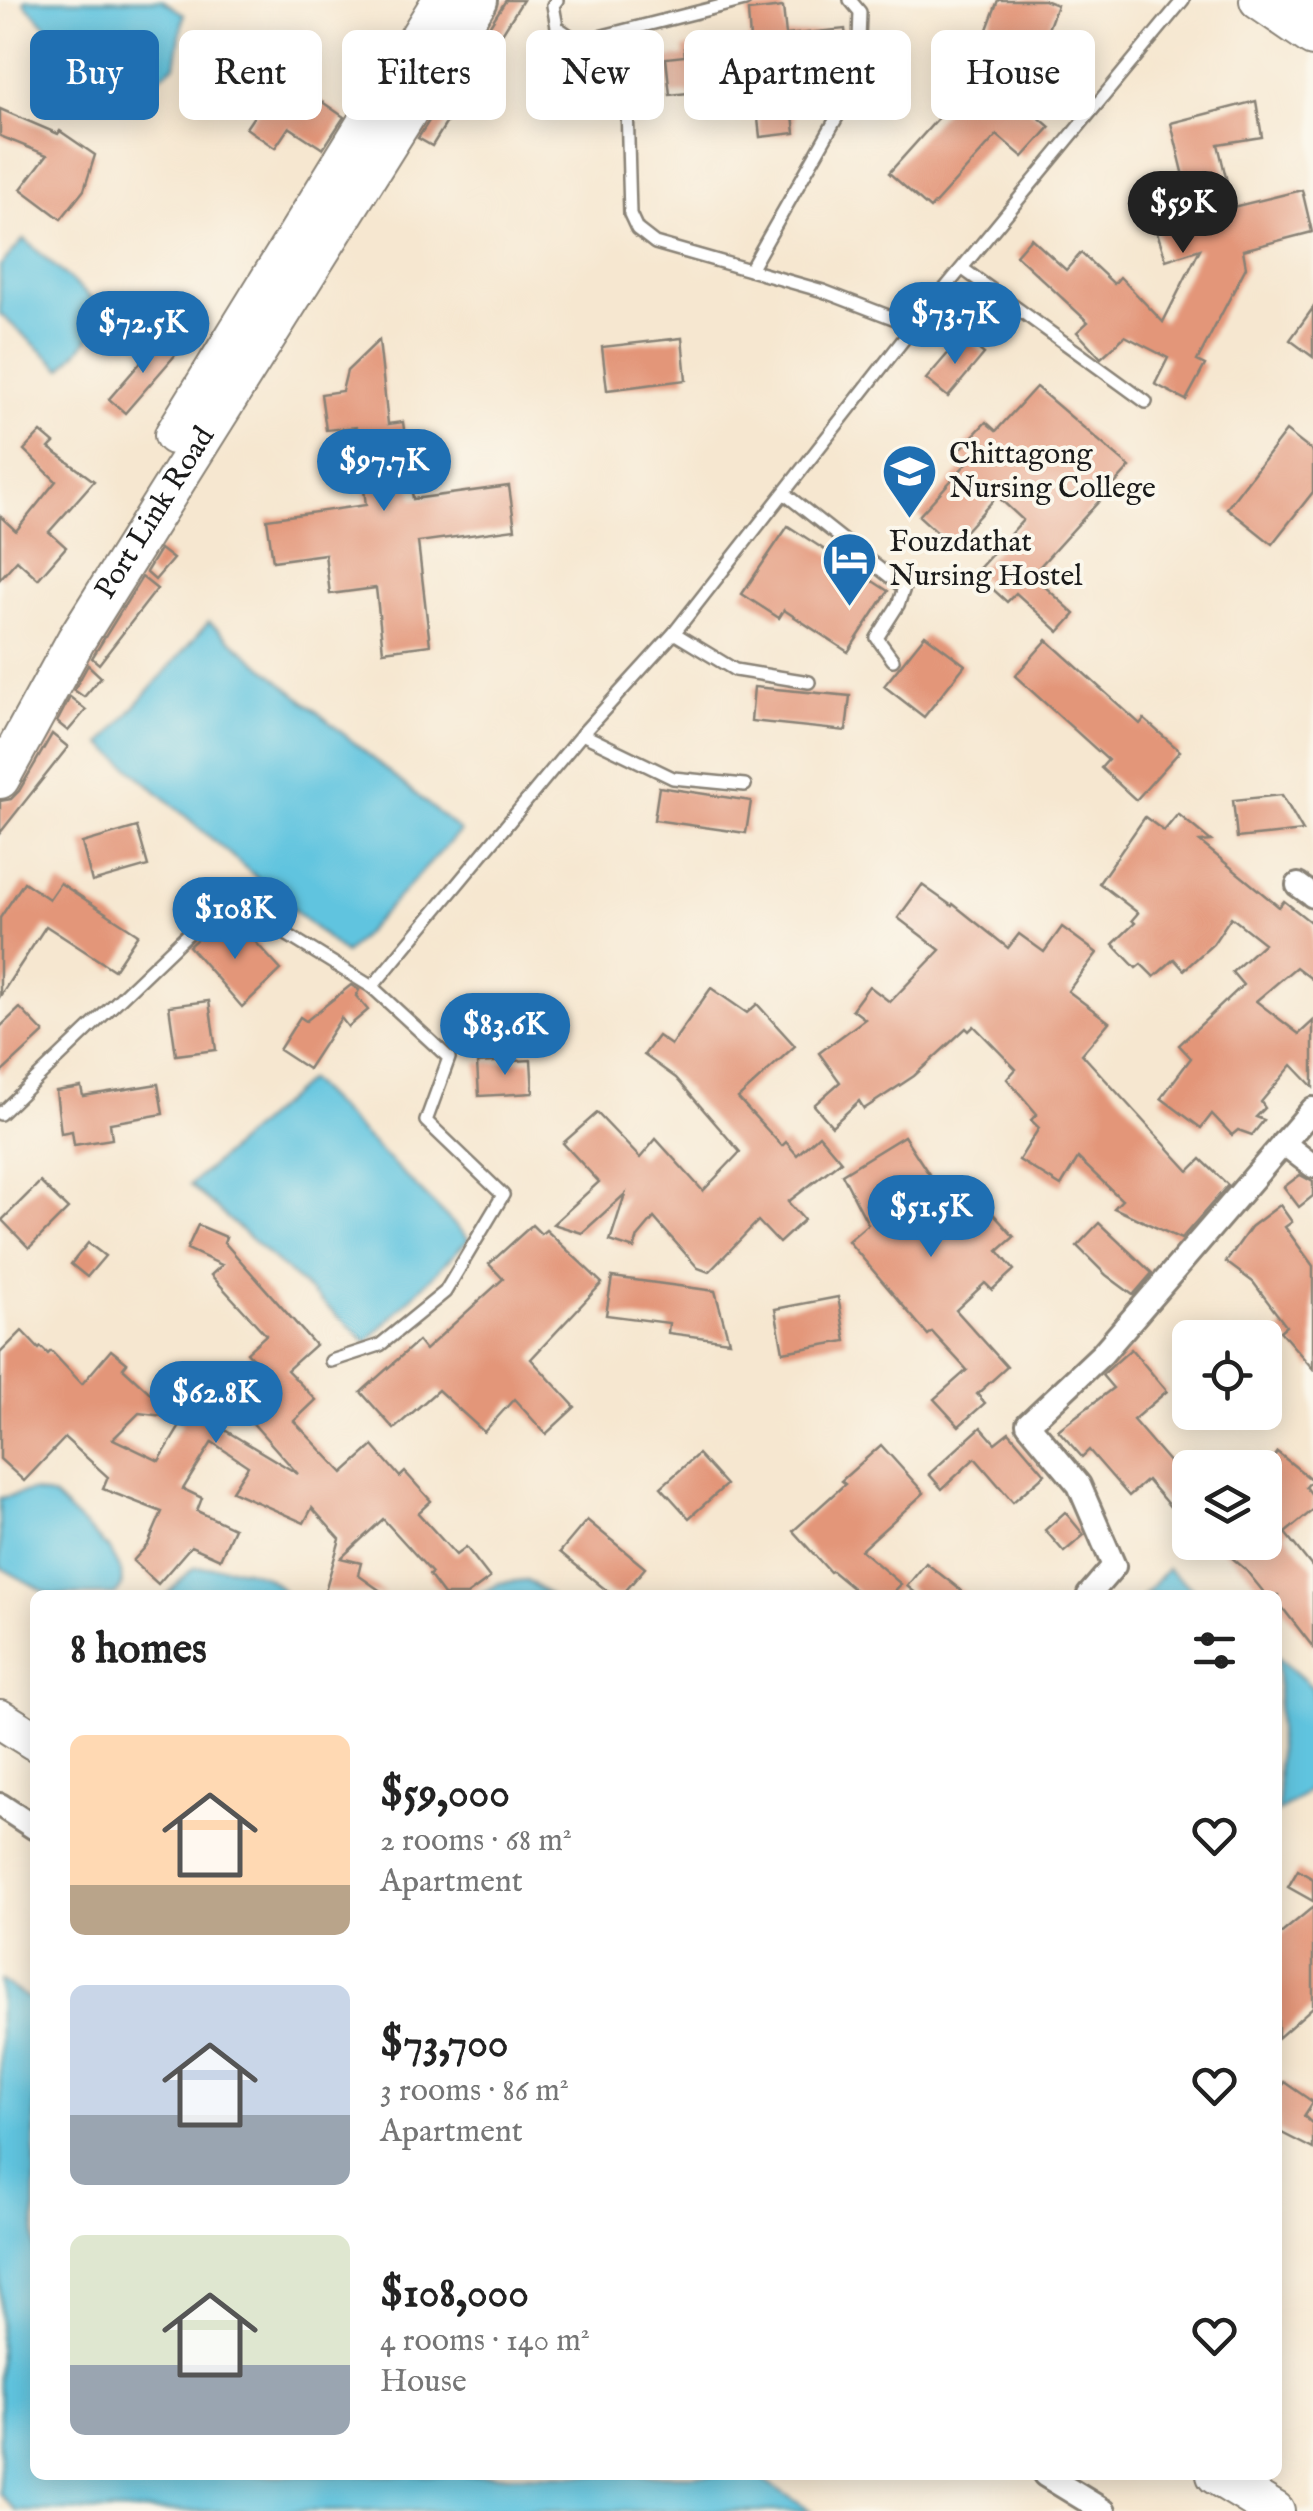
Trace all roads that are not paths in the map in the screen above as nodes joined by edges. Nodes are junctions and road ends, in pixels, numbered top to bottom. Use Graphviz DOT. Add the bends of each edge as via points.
graph roads {
  1 [pos="442,0"];
  2 [pos="478,0"];
  3 [pos="557,0"];
  4 [pos="745,0"];
  5 [pos="850,0"];
  6 [pos="1183,0"];
  7 [pos="1259,0"];
  8 [pos="1308,21"];
  9 [pos="561,30"];
  10 [pos="629,30"];
  11 [pos="627,120"];
  12 [pos="963,269"];
  13 [pos="750,270"];
  14 [pos="914,326"];
  15 [pos="1146,402"];
  16 [pos="785,494"];
  17 [pos="674,632"];
  18 [pos="893,660"];
  19 [pos="809,682"];
  20 [pos="0,730"];
  21 [pos="582,734"];
  22 [pos="0,779"];
  23 [pos="744,785"];
  24 [pos="372,987"];
  25 [pos="1313,1110"];
  26 [pos="0,1114"];
  27 [pos="1284,1142"];
  28 [pos="1313,1166"];
  29 [pos="331,1361"];
  30 [pos="1092,1590"];
  31 [pos="0,1720"];
  32 [pos="30,1739"];
  33 [pos="0,1805"];
  34 [pos="30,1825"];
  35 [pos="1053,2480"];
  36 [pos="1224,2480"];
  37 [pos="1104,2511"];
  38 [pos="1275,2511"];
  1 -- 20 [label="highway, Port Link Road"];
  2 -- 22 [label="highway, Port Link Road" via="76,640"];
  3 -- 9 [label="lane"];
  4 -- 10 [label="lane"];
  5 -- 13 [label="lane" via="860,12 858,70"];
  6 -- 12 [label="lane"];
  7 -- 8 [label="highway"];
  11 -- 13 [label="lane" via="630,214 637,230 655,242"];
  12 -- 14 [label="lane"];
  12 -- 15 [label="lane"];
  13 -- 14 [label="lane"];
  14 -- 16 [label="lane"];
  16 -- 17 [label="lane"];
  16 -- 18 [label="lane" via="904,588 877,638"];
  17 -- 19 [label="lane" via="735,670"];
  17 -- 21 [label="lane"];
  21 -- 23 [label="lane" via="673,778"];
  21 -- 24 [label="lane"];
  24 -- 26 [label="lane" via="226,897"];
  24 -- 29 [label="lane" via="449,1058 426,1121 503,1195 445,1292 380,1345"];
  25 -- 27 [label="street"];
  27 -- 28 [label="street"];
  27 -- 30 [label="street" via="1102,1354 1028,1424 1079,1485 1114,1566"];
  31 -- 32 [label="highway"];
  33 -- 34 [label="street"];
  35 -- 37 [label="street"];
  36 -- 38 [label="highway"];
}
